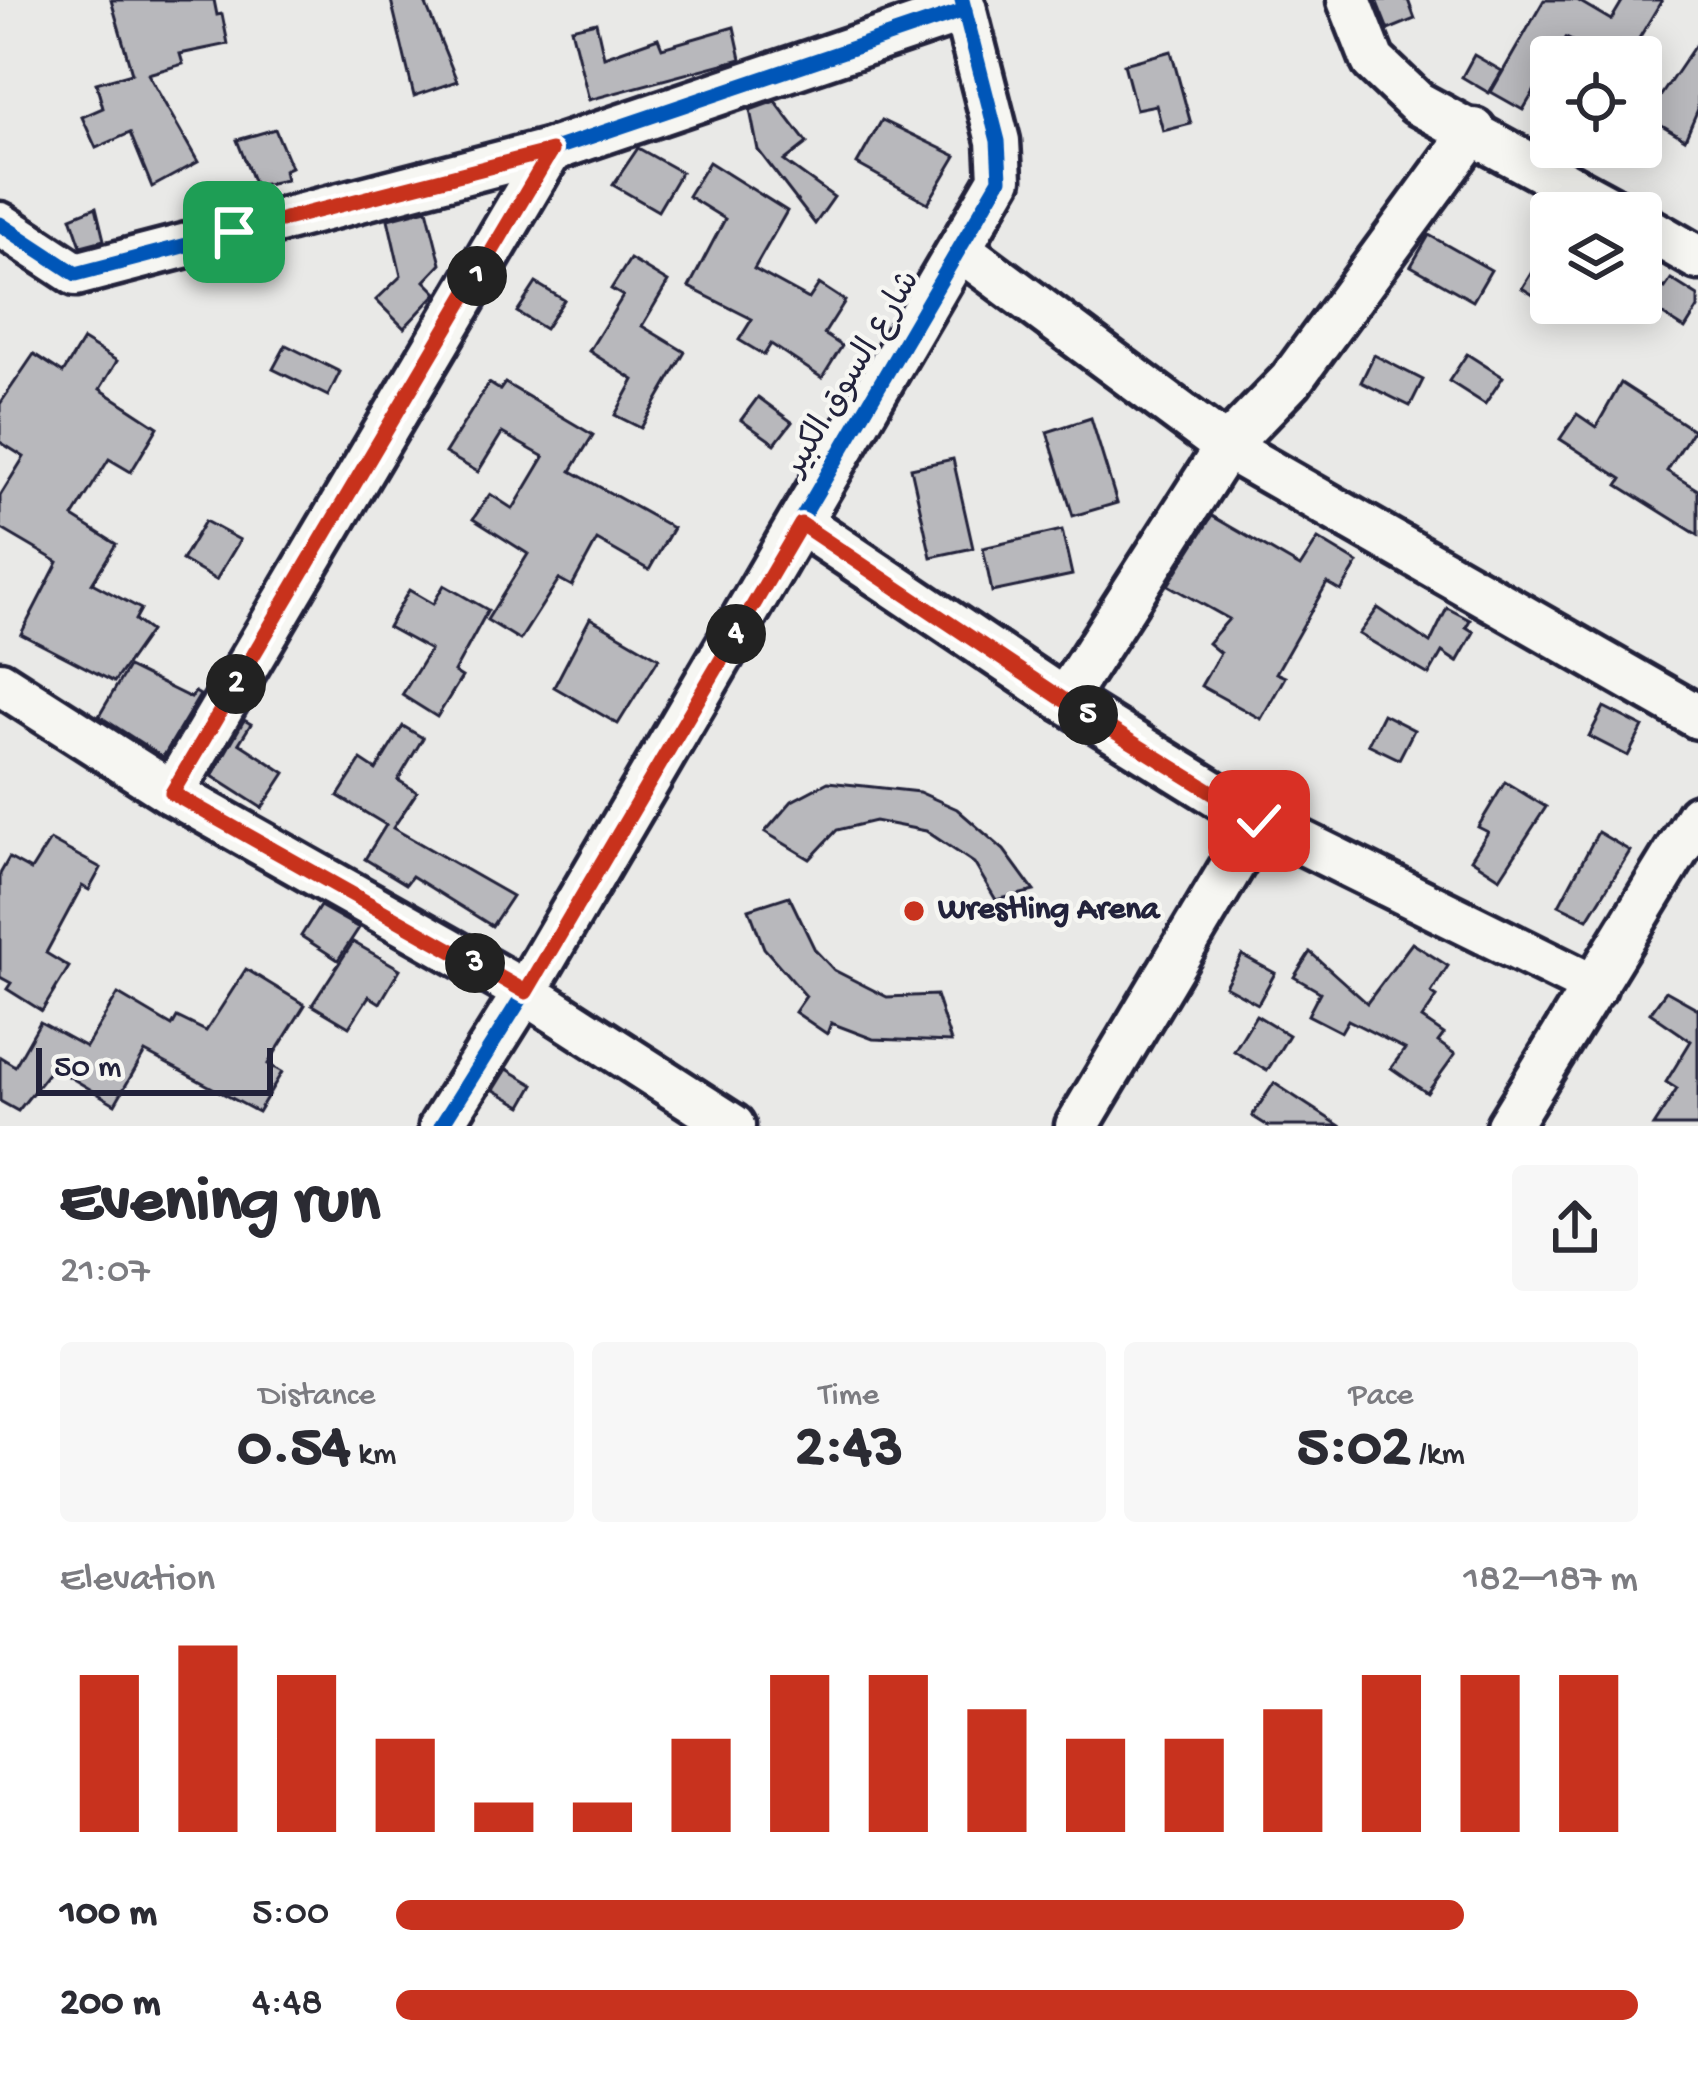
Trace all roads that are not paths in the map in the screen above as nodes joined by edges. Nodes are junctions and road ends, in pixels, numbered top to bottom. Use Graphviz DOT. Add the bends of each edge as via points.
graph roads {
  1 [pos="1349,0"];
  2 [pos="963,5"];
  3 [pos="1474,130"];
  4 [pos="551,151"];
  5 [pos="1582,192"];
  6 [pos="0,224"];
  7 [pos="1662,237"];
  8 [pos="962,251"];
  9 [pos="1698,258"];
  10 [pos="1226,447"];
  11 [pos="801,524"];
  12 [pos="0,683"];
  13 [pos="1064,700"];
  14 [pos="1698,717"];
  15 [pos="172,793"];
  16 [pos="1698,816"];
  17 [pos="1259,821"];
  18 [pos="1595,986"];
  19 [pos="526,992"];
  20 [pos="441,1126"];
  21 [pos="733,1126"];
  22 [pos="1076,1126"];
  23 [pos="1508,1126"];
  1 -- 3 [label="street" via="1373,62 1417,103"];
  2 -- 4 [label="street"];
  2 -- 8 [label="street, شارع السوق الكبير" via="1002,163"];
  3 -- 5 [label="street"];
  3 -- 10 [label="street" via="1291,380"];
  4 -- 6 [label="street" via="76,274"];
  4 -- 15 [label="street"];
  7 -- 9 [label="street"];
  8 -- 10 [label="street"];
  8 -- 11 [label="street, شارع السوق الكبير"];
  10 -- 13 [label="street"];
  10 -- 14 [label="street"];
  11 -- 13 [label="street"];
  11 -- 19 [label="street, شارع السوق الكبير"];
  12 -- 15 [label="street"];
  13 -- 17 [label="street"];
  15 -- 19 [label="street"];
  16 -- 18 [label="street"];
  17 -- 18 [label="street"];
  17 -- 22 [label="street"];
  18 -- 23 [label="street"];
  19 -- 20 [label="street, شارع السوق الكبير"];
  19 -- 21 [label="street"];
}
